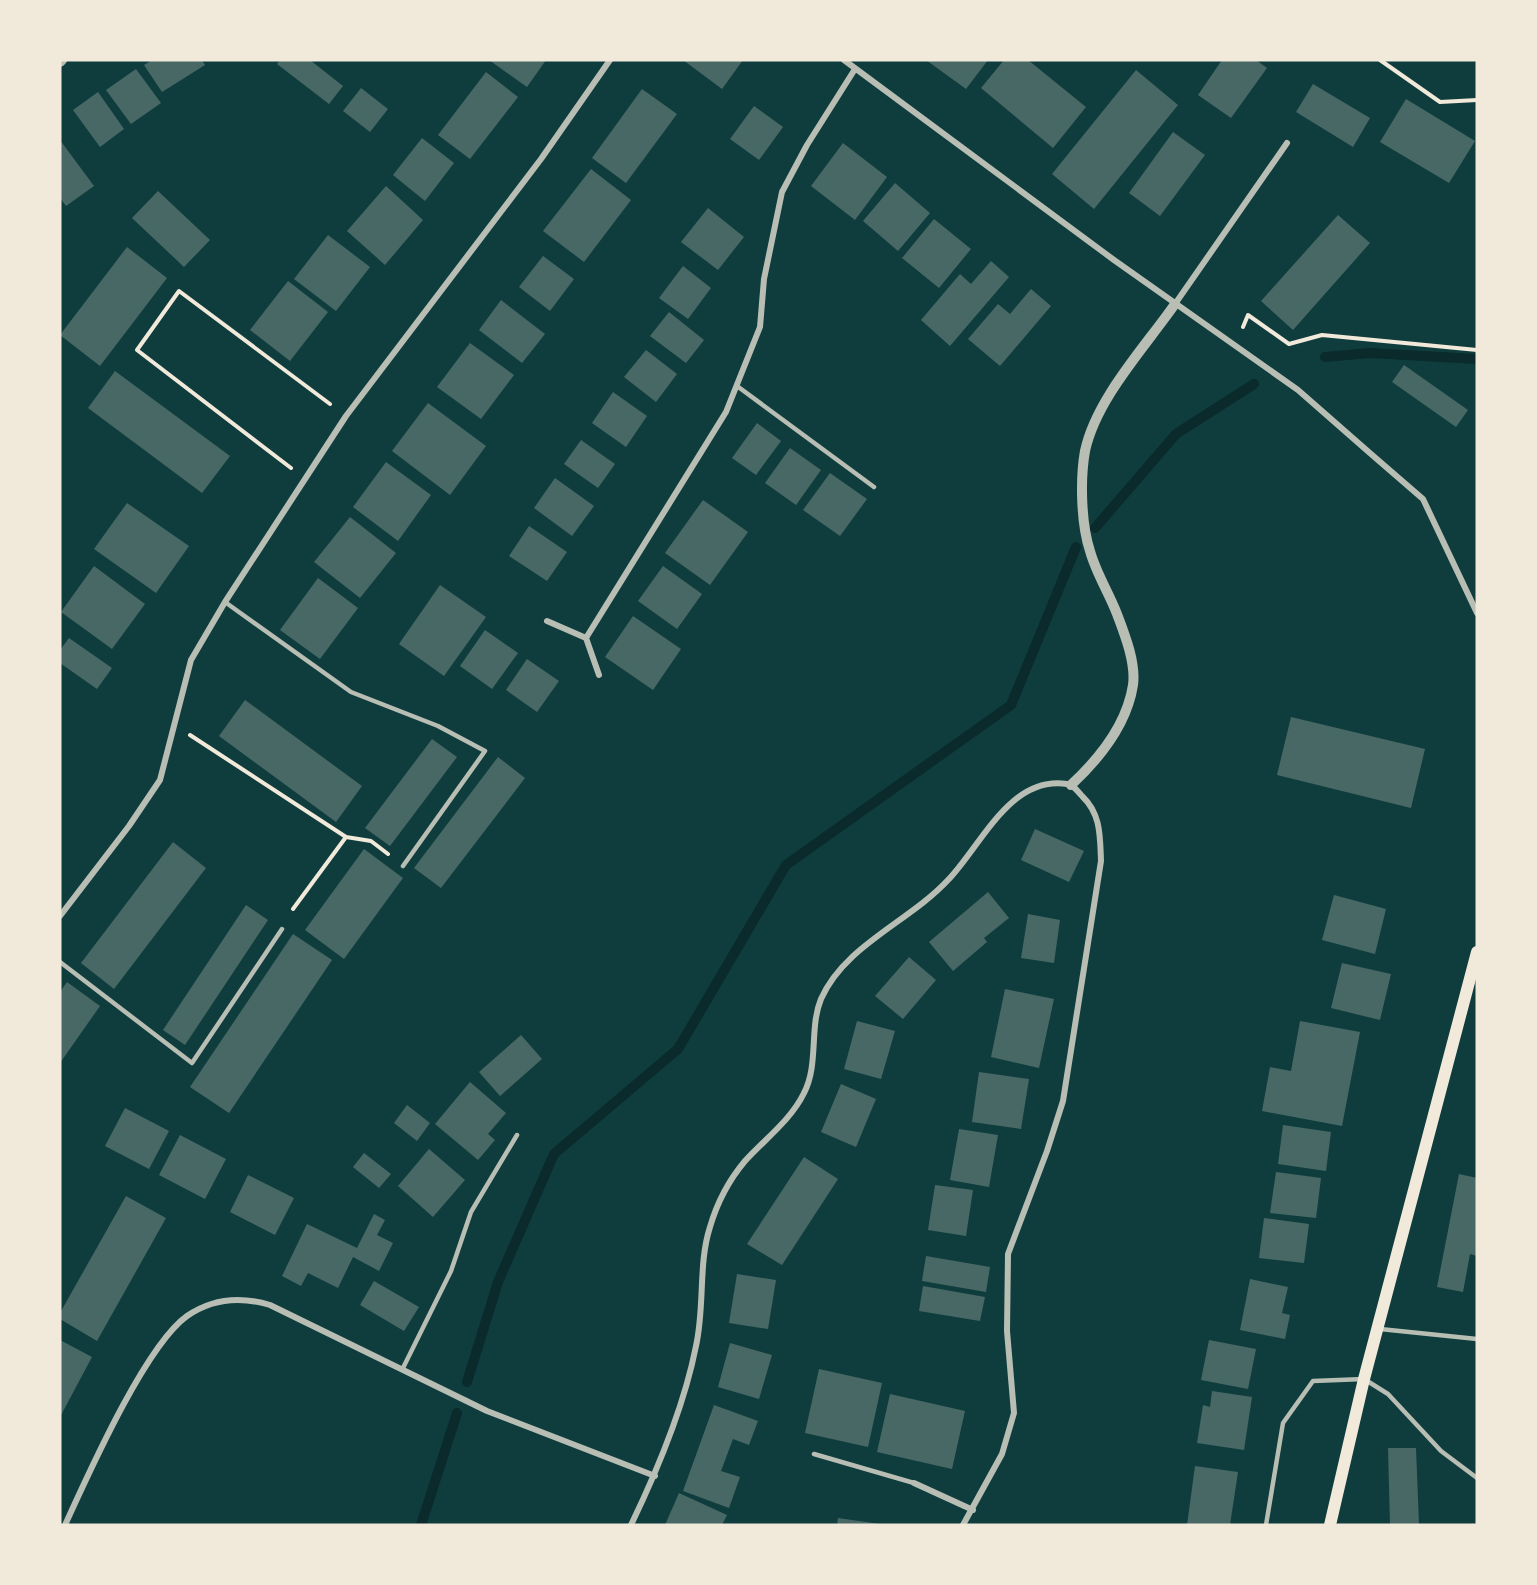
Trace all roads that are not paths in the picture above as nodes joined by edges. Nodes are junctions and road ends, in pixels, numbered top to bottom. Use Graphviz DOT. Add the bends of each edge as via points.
graph roads {
  1 [pos="610,60"];
  2 [pos="844,60"];
  3 [pos="855,69"];
  4 [pos="1287,143"];
  5 [pos="1175,304"];
  6 [pos="736,386"];
  7 [pos="874,488"];
  8 [pos="225,602"];
  9 [pos="1477,613"];
  10 [pos="547,621"];
  11 [pos="585,638"];
  12 [pos="599,675"];
  13 [pos="1071,785"];
  14 [pos="403,866"];
  15 [pos="60,916"];
  16 [pos="282,929"];
  17 [pos="1477,952"];
  18 [pos="60,962"];
  19 [pos="517,1135"];
  20 [pos="1377,1328"];
  21 [pos="1477,1339"];
  22 [pos="403,1368"];
  23 [pos="1364,1379"];
  24 [pos="814,1454"];
  25 [pos="655,1476"];
  26 [pos="1477,1478"];
  27 [pos="914,1483"];
  28 [pos="973,1510"];
  29 [pos="64,1525"];
  30 [pos="631,1525"];
  31 [pos="963,1525"];
  32 [pos="1266,1525"];
  33 [pos="1330,1525"];
  1 -- 8 [label="street" via="541,159 346,416"];
  2 -- 3 [label="street"];
  3 -- 5 [label="street"];
  3 -- 6 [label="street" via="807,145 783,192 764,279 760,327"];
  4 -- 5 [label="street"];
  5 -- 9 [label="street" via="1298,390 1423,499"];
  5 -- 13 [label="street" via="1102,407 1085,450 1081,486 1089,550 1118,616 1130,653 1133,684 1123,716 1107,744"];
  6 -- 7 [label="lane"];
  6 -- 11 [label="street" via="726,412"];
  8 -- 14 [label="lane" via="351,692 438,726 485,751"];
  8 -- 15 [label="street" via="191,660 160,780"];
  10 -- 11 [label="street"];
  11 -- 12 [label="street"];
  13 -- 25 [label="street" via="1052,782 1030,790 1008,805 949,880 854,957 831,981 820,1002 805,1092 734,1175 710,1225 703,1250 704,1299 696,1347"];
  13 -- 28 [label="street" via="1090,804 1100,827 1101,861 1063,1101 1008,1254 1007,1331 1014,1413 1002,1454"];
  16 -- 18 [label="lane" via="192,1063"];
  17 -- 20 [label="main road"];
  19 -- 22 [label="lane" via="471,1212 451,1271"];
  20 -- 21 [label="lane"];
  20 -- 23 [label="main road"];
  22 -- 25 [label="street" via="487,1411"];
  22 -- 29 [label="street" via="270,1305 236,1298 206,1307 177,1325 151,1358"];
  23 -- 26 [label="lane" via="1389,1394 1441,1451"];
  23 -- 32 [label="lane" via="1313,1381 1283,1423"];
  23 -- 33 [label="main road"];
  24 -- 27 [label="lane"];
  25 -- 30 [label="street"];
  27 -- 28 [label="street"];
  28 -- 31 [label="street"];
}
